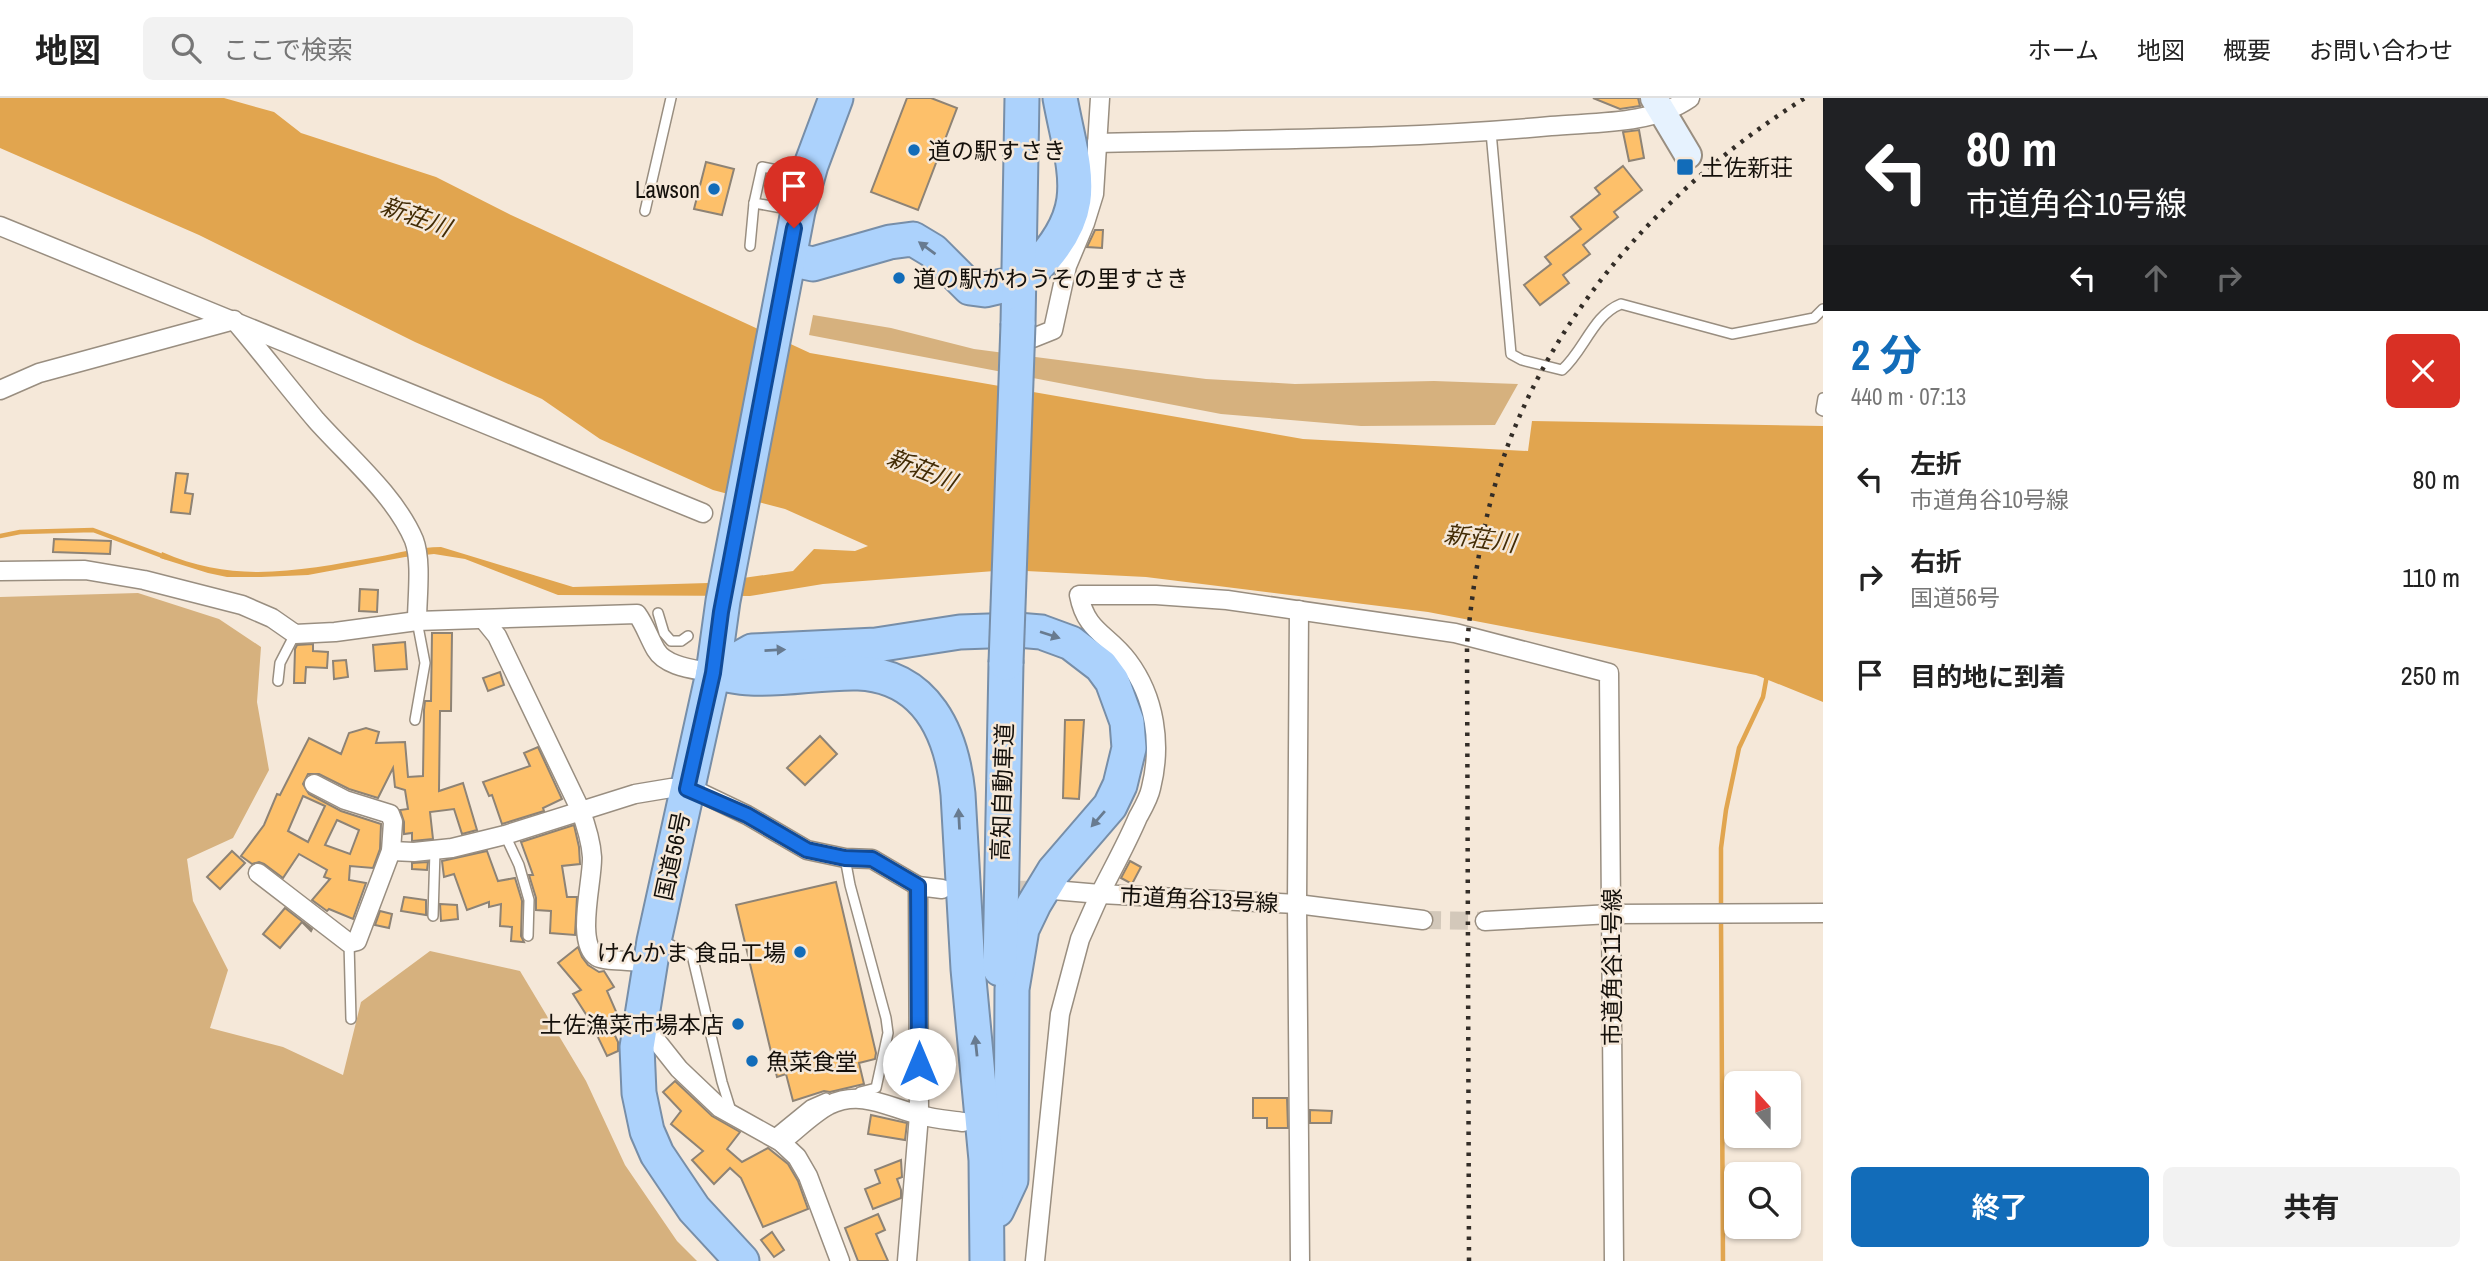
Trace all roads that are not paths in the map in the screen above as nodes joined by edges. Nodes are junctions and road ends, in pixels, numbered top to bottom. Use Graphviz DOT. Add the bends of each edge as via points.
graph roads {
  1 [pos="671,98"];
  2 [pos="836,98"];
  3 [pos="1022,98"];
  4 [pos="1060,98"];
  5 [pos="1100,98"];
  6 [pos="1690,98"];
  7 [pos="1658,106"];
  8 [pos="1491,132"];
  9 [pos="1097,143"];
  10 [pos="1688,155"];
  11 [pos="807,176"];
  12 [pos="754,203"];
  13 [pos="645,211"];
  14 [pos="798,211"];
  15 [pos="0,226"];
  16 [pos="750,246"];
  17 [pos="789,260"];
  18 [pos="1034,268"];
  19 [pos="1002,286"];
  20 [pos="1823,309"];
  21 [pos="234,320"];
  22 [pos="1026,331"];
  23 [pos="0,390"];
  24 [pos="1823,398"];
  25 [pos="1823,411"];
  26 [pos="703,513"];
  27 [pos="0,570"];
  28 [pos="1299,610"];
  29 [pos="658,613"];
  30 [pos="484,620"];
  31 [pos="417,621"];
  32 [pos="295,634"];
  33 [pos="688,636"];
  34 [pos="713,673"];
  35 [pos="278,681"];
  36 [pos="415,720"];
  37 [pos="314,784"];
  38 [pos="687,789"];
  39 [pos="580,809"];
  40 [pos="505,835"];
  41 [pos="391,851"];
  42 [pos="435,851"];
  43 [pos="845,858"];
  44 [pos="258,873"];
  45 [pos="918,886"];
  46 [pos="942,889"];
  47 [pos="1053,890"];
  48 [pos="1100,894"];
  49 [pos="1297,904"];
  50 [pos="1823,913"];
  51 [pos="1611,914"];
  52 [pos="433,916"];
  53 [pos="1423,920"];
  54 [pos="1485,921"];
  55 [pos="528,936"];
  56 [pos="349,943"];
  57 [pos="652,952"];
  58 [pos="351,1019"];
  59 [pos="640,1026"];
  60 [pos="732,1115"];
  61 [pos="919,1115"];
  62 [pos="963,1122"];
  63 [pos="776,1139"];
  64 [pos="997,1210"];
  65 [pos="741,1261"];
  66 [pos="840,1261"];
  67 [pos="907,1261"];
  68 [pos="987,1261"];
  69 [pos="994,1261"];
  70 [pos="1035,1261"];
  71 [pos="1300,1261"];
  72 [pos="1614,1261"];
  1 -- 13 [label="lane"];
  2 -- 11 [label="highway, 国道56号"];
  3 -- 22 [label="highway, 高知自動車道"];
  4 -- 18 [label="highway" via="1075,178 1074,203 1064,233"];
  5 -- 9 [label="street"];
  6 -- 7 [label="street"];
  7 -- 8 [label="street" via="1628,119"];
  7 -- 10 [label="main road"];
  8 -- 9 [label="street"];
  8 -- 20 [label="lane" via="1511,354 1522,360 1562,370 1595,326 1621,304 1732,334 1814,318"];
  9 -- 22 [label="street" via="1094,194 1067,265 1053,330"];
  11 -- 12 [label="lane" via="762,167"];
  11 -- 14 [label="highway, 国道56号"];
  12 -- 14 [label="lane"];
  12 -- 16 [label="lane"];
  14 -- 17 [label="highway, 国道56号"];
  15 -- 21 [label="street"];
  19 -- 17 [label="highway, one-way" via="970,289 933,251 913,239 813,264"];
  17 -- 34 [label="highway, 国道56号"];
  21 -- 23 [label="street" via="39,373"];
  21 -- 26 [label="street"];
  21 -- 31 [label="street" via="405,523 417,559"];
  22 -- 64 [label="highway, 高知自動車道, bridge" via="1006,663"];
  24 -- 25 [label="lane"];
  27 -- 32 [label="street" via="85,570 144,580 242,605"];
  28 -- 48 [label="street, 市道角谷13号線" via="1156,595 1079,595 1090,625 1121,652 1138,675 1156,729 1151,790"];
  28 -- 49 [label="street"];
  28 -- 51 [label="street, 市道角谷11号線" via="1455,633 1609,673"];
  29 -- 33 [label="lane" via="671,640"];
  30 -- 31 [label="street"];
  30 -- 34 [label="street" via="637,614 660,656"];
  30 -- 39 [label="street" via="497,636"];
  31 -- 32 [label="street"];
  31 -- 36 [label="lane" via="425,663"];
  32 -- 35 [label="lane" via="280,663"];
  34 -- 38 [label="highway, 国道56号"];
  34 -- 64 [label="highway, one-way" via="752,651 876,645 960,632 1017,630 1041,632 1071,643 1101,666 1112,681 1127,722 1129,748 1121,785 1110,806 1054,871 1022,929 1012,989 1011,1180"];
  68 -- 34 [label="highway, one-way" via="986,1160 958,794 944,734 922,700 895,681 877,676 750,678"];
  37 -- 41 [label="street" via="345,800 390,814"];
  38 -- 39 [label="street" via="635,794"];
  38 -- 43 [label="street" via="747,815 807,850"];
  38 -- 57 [label="highway, 国道56号"];
  39 -- 40 [label="street"];
  39 -- 57 [label="street" via="592,859 586,943 602,959 636,960"];
  40 -- 42 [label="street"];
  40 -- 55 [label="lane" via="529,900"];
  41 -- 42 [label="street"];
  41 -- 56 [label="street" via="357,941"];
  42 -- 52 [label="lane"];
  43 -- 45 [label="street" via="872,859"];
  43 -- 63 [label="lane" via="887,1018 876,1088 810,1105"];
  44 -- 56 [label="street"];
  45 -- 46 [label="street"];
  45 -- 61 [label="street"];
  47 -- 48 [label="street"];
  48 -- 49 [label="street, 市道角谷13号線"];
  48 -- 70 [label="street" via="1080,939 1060,1014 1042,1125"];
  49 -- 53 [label="street, 市道角谷13号線"];
  49 -- 71 [label="street"];
  50 -- 51 [label="street"];
  51 -- 54 [label="street"];
  51 -- 72 [label="street, 市道角谷11号線"];
  56 -- 58 [label="lane"];
  57 -- 59 [label="highway, 国道56号"];
  57 -- 60 [label="lane" via="669,944 692,955"];
  59 -- 60 [label="street" via="679,1069"];
  59 -- 65 [label="highway, 国道56号" via="639,1093 647,1131 694,1209"];
  60 -- 63 [label="street"];
  61 -- 62 [label="street"];
  61 -- 63 [label="street" via="878,1101 849,1099 819,1111"];
  61 -- 67 [label="street"];
  63 -- 66 [label="street" via="797,1157 808,1176"];
  64 -- 69 [label="highway, 高知自動車道"];
}
